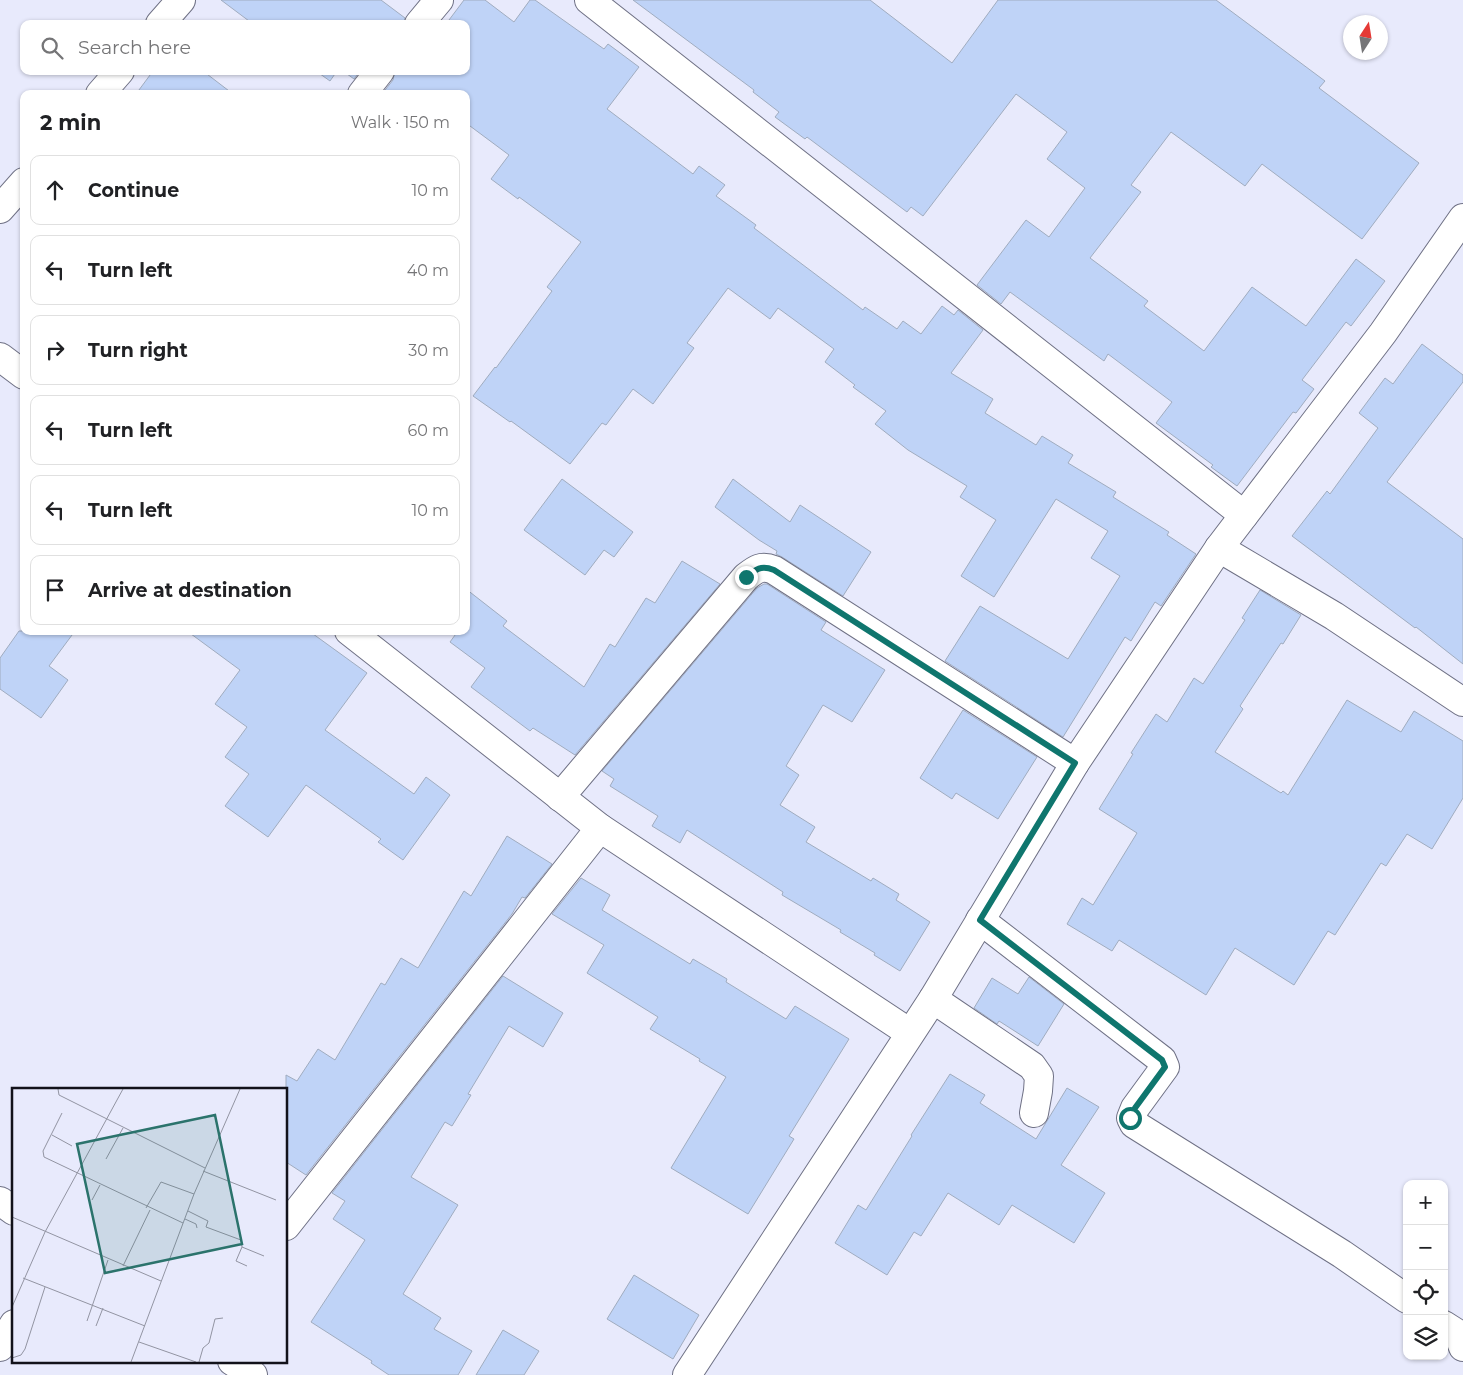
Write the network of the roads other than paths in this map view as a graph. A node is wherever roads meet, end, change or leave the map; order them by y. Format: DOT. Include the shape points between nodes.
graph roads {
  1 [pos="181,0"];
  2 [pos="439,0"];
  3 [pos="589,0"];
  4 [pos="164,20"];
  5 [pos="422,20"];
  6 [pos="117,75"];
  7 [pos="377,75"];
  8 [pos="103,90"];
  9 [pos="365,90"];
  10 [pos="20,186"];
  11 [pos="0,209"];
  12 [pos="1463,218"];
  13 [pos="0,357"];
  14 [pos="20,372"];
  15 [pos="1244,515"];
  16 [pos="1220,548"];
  17 [pos="354,635"];
  18 [pos="1463,702"];
  19 [pos="1075,763"];
  20 [pos="560,797"];
  21 [pos="600,828"];
  22 [pos="980,920"];
  23 [pos="933,999"];
  24 [pos="910,1033"];
  25 [pos="1034,1113"];
  26 [pos="0,1201"];
  27 [pos="12,1210"];
  28 [pos="288,1223"];
  29 [pos="1403,1296"];
  30 [pos="12,1327"];
  31 [pos="1448,1328"];
  32 [pos="0,1347"];
  33 [pos="1463,1347"];
  34 [pos="234,1362"];
  35 [pos="253,1375"];
  36 [pos="687,1375"];
  1 -- 4 [label="street"];
  2 -- 5 [label="street"];
  3 -- 15 [label="street"];
  6 -- 8 [label="street"];
  7 -- 9 [label="street"];
  10 -- 11 [label="street"];
  12 -- 15 [label="street" via="1383,333"];
  13 -- 14 [label="street"];
  15 -- 16 [label="street"];
  16 -- 18 [label="street" via="1334,616"];
  16 -- 19 [label="street"];
  17 -- 20 [label="street"];
  19 -- 20 [label="street" via="767,567 758,568 746,577"];
  19 -- 22 [label="street"];
  20 -- 21 [label="street"];
  21 -- 24 [label="street"];
  21 -- 28 [label="street"];
  22 -- 23 [label="street"];
  22 -- 29 [label="street" via="1162,1060 1165,1067 1130,1118 1134,1124 1342,1254"];
  23 -- 24 [label="street"];
  23 -- 25 [label="street" via="1032,1066 1039,1076"];
  24 -- 36 [label="street"];
  26 -- 27 [label="street"];
  30 -- 32 [label="street"];
  31 -- 33 [label="street" via="1458,1334"];
  34 -- 35 [label="street"];
}
